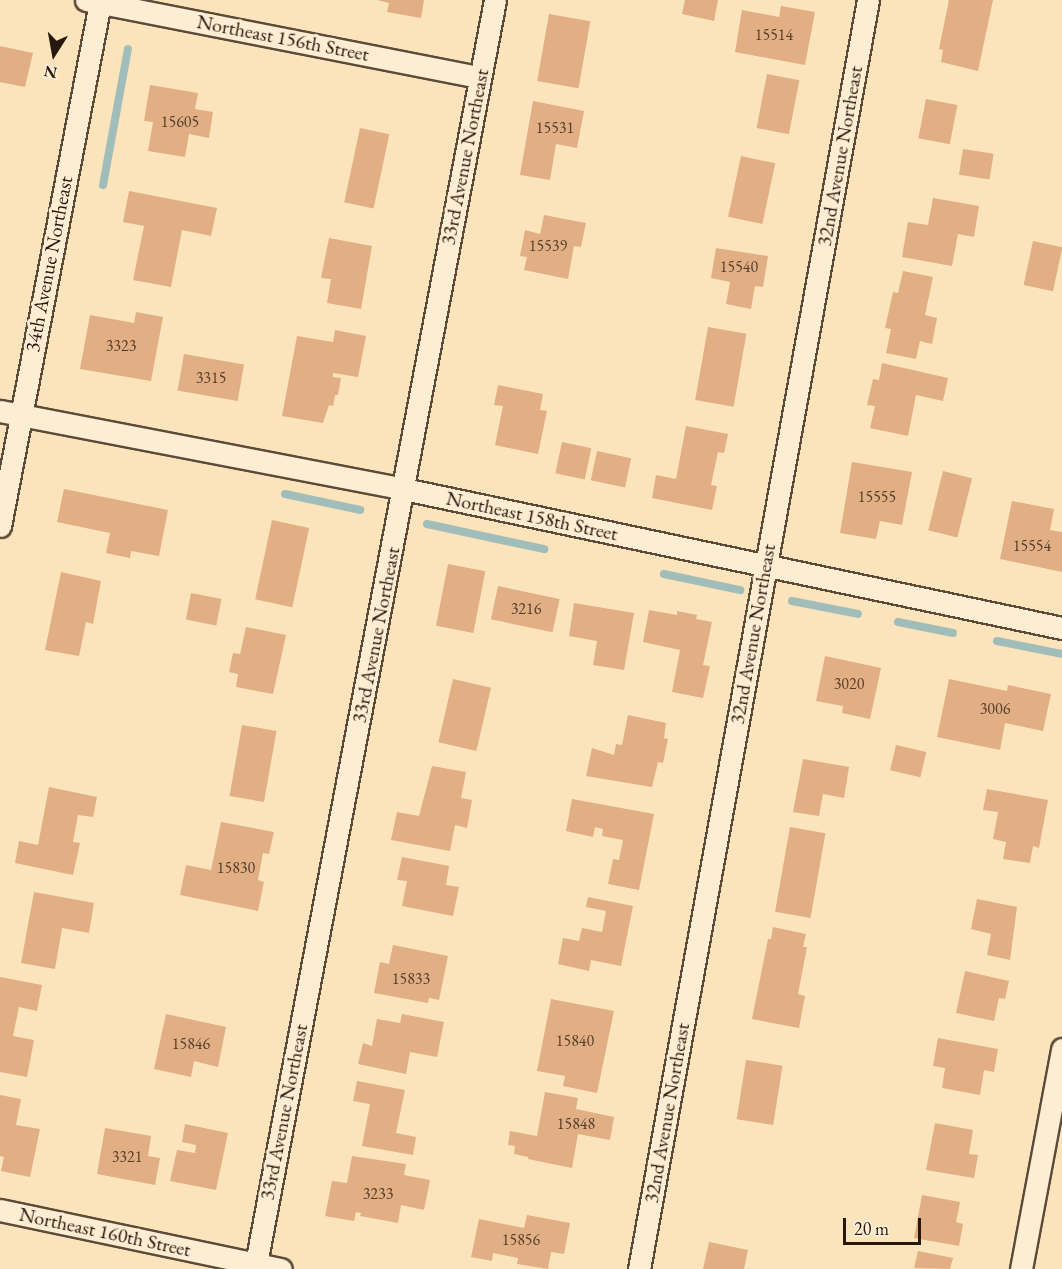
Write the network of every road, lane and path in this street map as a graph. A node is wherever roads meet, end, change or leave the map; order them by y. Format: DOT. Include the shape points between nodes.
graph roads {
  1 [pos="495,0"];
  2 [pos="868,0"];
  3 [pos="93,1"];
  4 [pos="480,77"];
  5 [pos="10,413"];
  6 [pos="404,489"];
  7 [pos="0,526"];
  8 [pos="765,566"];
  9 [pos="1062,628"];
  10 [pos="1062,1049"];
  11 [pos="0,1210"];
  12 [pos="255,1266"];
  13 [pos="280,1269"];
  14 [pos="639,1269"];
  15 [pos="1021,1269"];
  1 -- 4 [label="street, 33rd Avenue Northeast"];
  2 -- 8 [label="street, 32nd Avenue Northeast"];
  3 -- 4 [label="street, Northeast 156th Street"];
  3 -- 5 [label="street, 34th Avenue Northeast"];
  4 -- 6 [label="street, 33rd Avenue Northeast"];
  5 -- 6 [label="street, Northeast 158th Street"];
  5 -- 7 [label="street, 34th Avenue Northeast"];
  6 -- 8 [label="street, Northeast 158th Street"];
  6 -- 12 [label="street, 33rd Avenue Northeast"];
  8 -- 9 [label="street, Northeast 158th Street"];
  8 -- 14 [label="street, 32nd Avenue Northeast"];
  10 -- 15 [label="street"];
  11 -- 12 [label="street, Northeast 160th Street"];
  12 -- 13 [label="street, Northeast 160th Street"];
}
